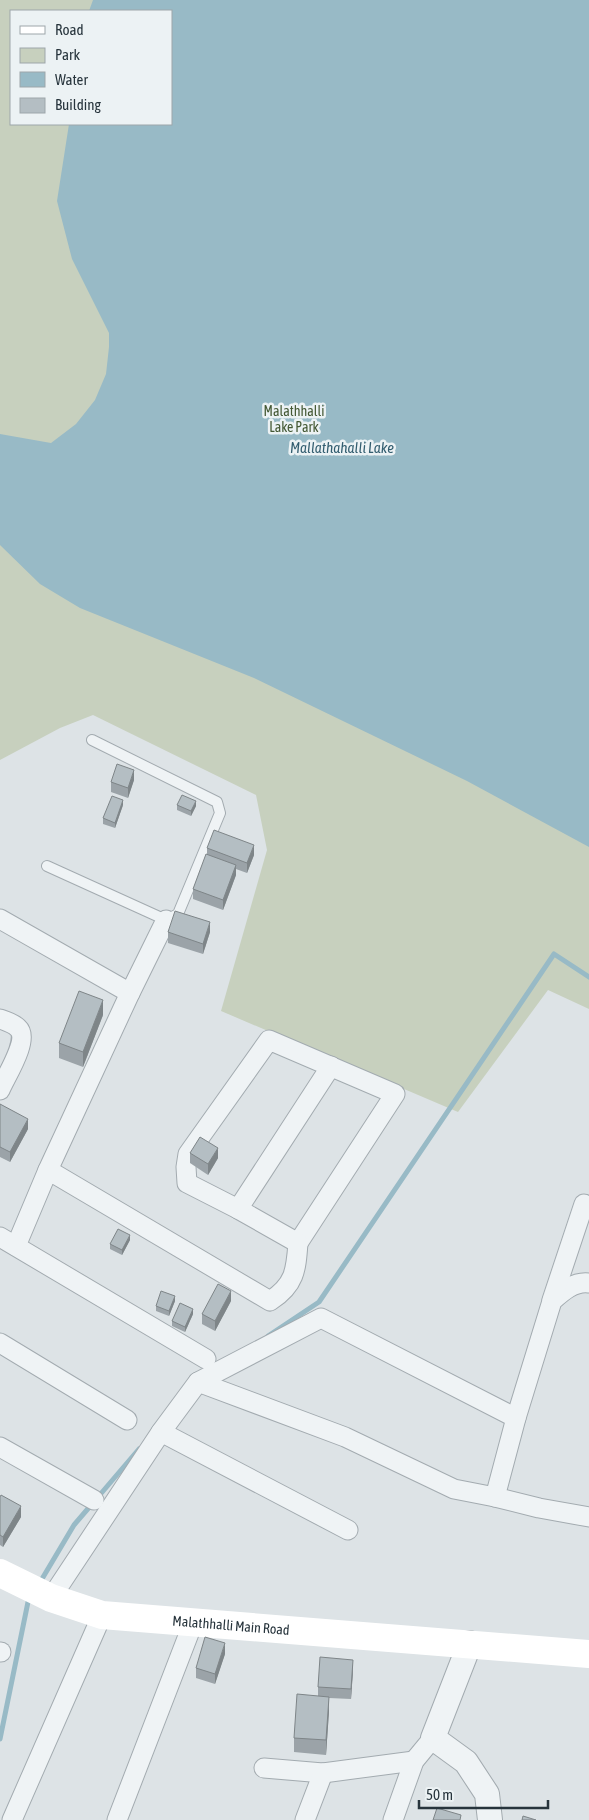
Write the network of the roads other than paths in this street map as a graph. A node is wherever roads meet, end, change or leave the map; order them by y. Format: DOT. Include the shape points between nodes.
graph roads {
  1 [pos="92,740"];
  2 [pos="47,866"];
  3 [pos="0,919"];
  4 [pos="166,920"];
  5 [pos="130,993"];
  6 [pos="0,1019"];
  7 [pos="331,1066"];
  8 [pos="0,1090"];
  9 [pos="48,1170"];
  10 [pos="584,1204"];
  11 [pos="238,1209"];
  12 [pos="0,1236"];
  13 [pos="298,1243"];
  14 [pos="16,1246"];
  15 [pos="589,1283"];
  16 [pos="552,1301"];
  17 [pos="0,1343"];
  18 [pos="206,1359"];
  19 [pos="198,1382"];
  20 [pos="516,1418"];
  21 [pos="127,1420"];
  22 [pos="161,1432"];
  23 [pos="0,1446"];
  24 [pos="494,1497"];
  25 [pos="94,1500"];
  26 [pos="589,1517"];
  27 [pos="348,1530"];
  28 [pos="0,1573"];
  29 [pos="43,1594"];
  30 [pos="102,1615"];
  31 [pos="193,1623"];
  32 [pos="470,1643"];
  33 [pos="589,1654"];
  34 [pos="434,1738"];
  35 [pos="414,1761"];
  36 [pos="264,1768"];
  37 [pos="323,1773"];
  38 [pos="12,1820"];
  39 [pos="117,1820"];
  40 [pos="305,1820"];
  41 [pos="393,1820"];
  42 [pos="490,1820"];
  1 -- 4 [label="lane" via="217,802 220,812 178,914"];
  2 -- 4 [label="lane"];
  3 -- 5 [label="street"];
  4 -- 5 [label="street"];
  5 -- 9 [label="street"];
  6 -- 8 [label="street" via="19,1028 23,1036"];
  7 -- 11 [label="street"];
  7 -- 11 [label="street" via="269,1040 188,1154 187,1183"];
  7 -- 13 [label="street" via="395,1094"];
  9 -- 13 [label="street" via="270,1301 283,1292 291,1280"];
  9 -- 14 [label="street"];
  10 -- 16 [label="street"];
  11 -- 13 [label="street"];
  12 -- 14 [label="street"];
  14 -- 18 [label="street"];
  15 -- 16 [label="street" via="567,1288"];
  16 -- 20 [label="street"];
  17 -- 21 [label="street"];
  19 -- 20 [label="street" via="321,1318"];
  19 -- 22 [label="street"];
  19 -- 24 [label="street" via="345,1437 454,1488"];
  20 -- 24 [label="street"];
  22 -- 27 [label="street"];
  22 -- 29 [label="street"];
  23 -- 25 [label="street"];
  24 -- 26 [label="street"];
  28 -- 29 [label="main road, Malathhalli Main Road"];
  29 -- 30 [label="main road, Malathhalli Main Road"];
  30 -- 31 [label="main road, Malathhalli Main Road"];
  30 -- 38 [label="street"];
  31 -- 32 [label="main road, Malathhalli Main Road"];
  31 -- 39 [label="street"];
  32 -- 33 [label="main road, Malathhalli Main Road"];
  32 -- 34 [label="street"];
  34 -- 35 [label="street"];
  34 -- 42 [label="street" via="466,1762 486,1794"];
  35 -- 37 [label="street"];
  35 -- 41 [label="street"];
  36 -- 37 [label="street"];
  37 -- 40 [label="street"];
}
